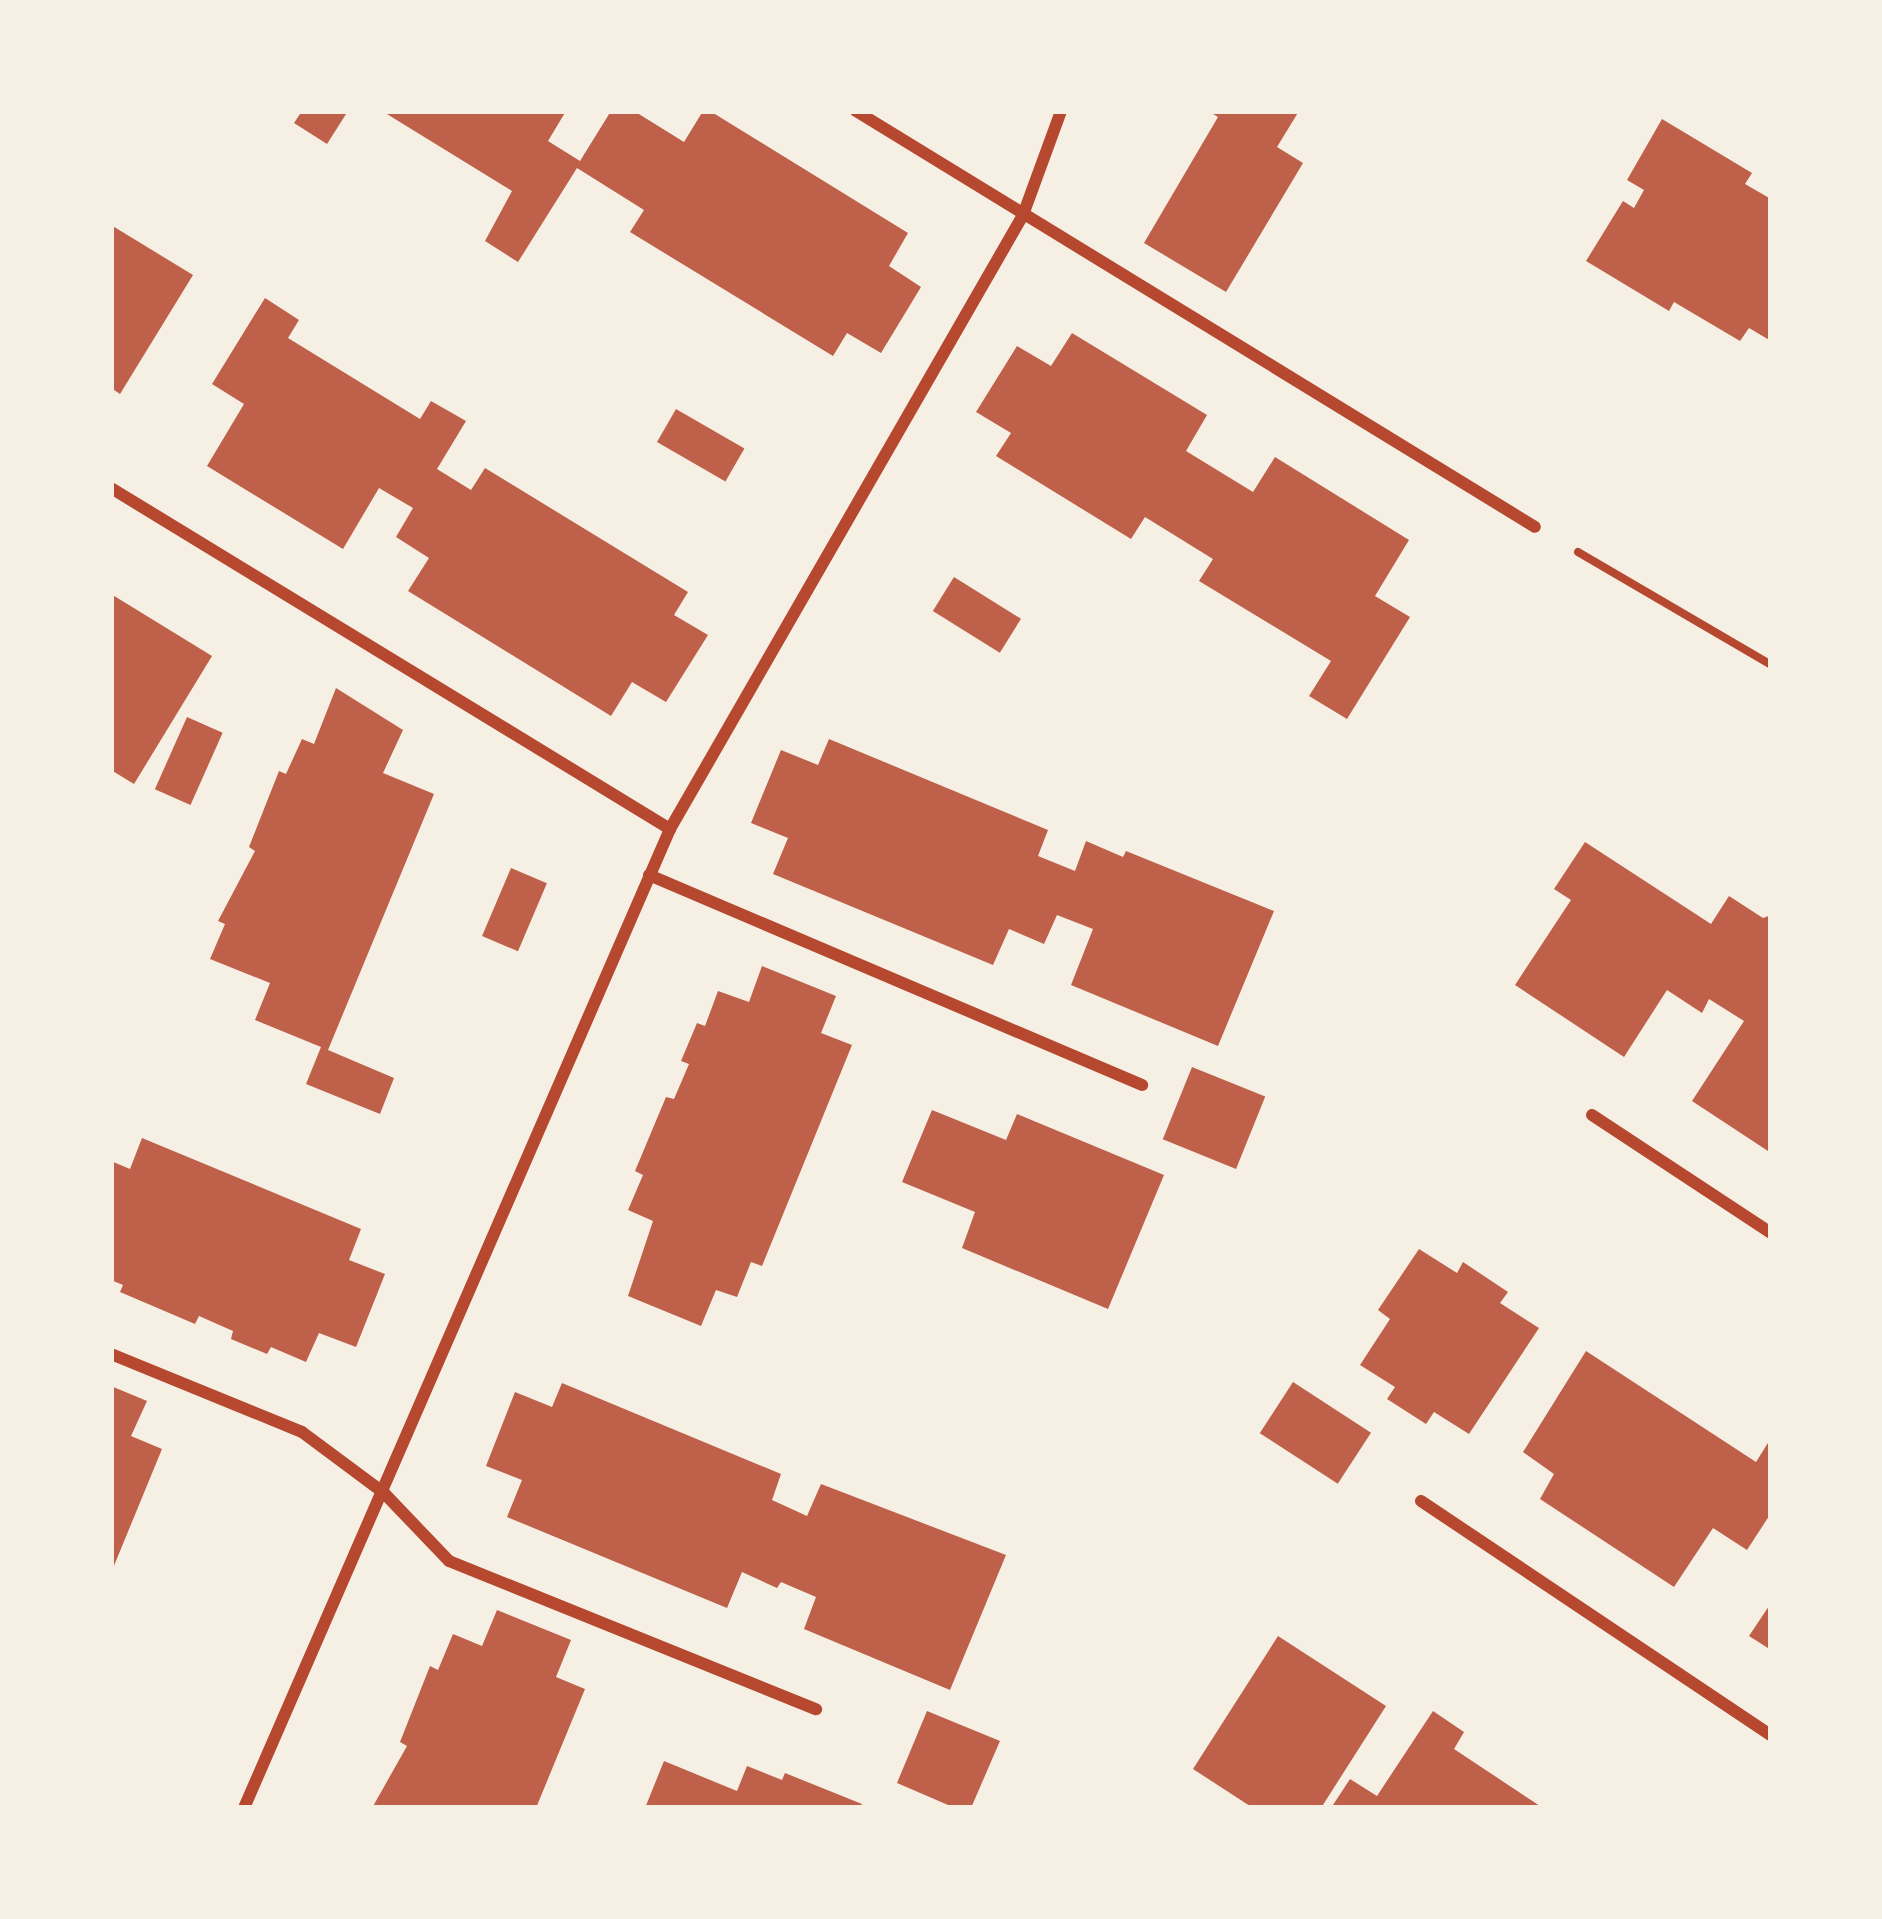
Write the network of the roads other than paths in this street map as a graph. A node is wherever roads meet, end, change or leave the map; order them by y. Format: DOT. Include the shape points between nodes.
graph roads {
  1 [pos="856,111"];
  2 [pos="1060,111"];
  3 [pos="1023,215"];
  4 [pos="111,488"];
  5 [pos="1534,527"];
  6 [pos="670,829"];
  7 [pos="649,875"];
  8 [pos="1142,1085"];
  9 [pos="1592,1115"];
  10 [pos="1771,1233"];
  11 [pos="111,1354"];
  12 [pos="384,1493"];
  13 [pos="1421,1501"];
  14 [pos="816,1709"];
  15 [pos="1771,1735"];
  16 [pos="244,1808"];
  1 -- 3 [label="street"];
  2 -- 3 [label="street"];
  3 -- 5 [label="street"];
  3 -- 6 [label="street"];
  4 -- 6 [label="street"];
  6 -- 7 [label="street"];
  7 -- 8 [label="street"];
  7 -- 12 [label="street"];
  9 -- 10 [label="street"];
  11 -- 12 [label="street" via="302,1432"];
  12 -- 14 [label="street" via="449,1561"];
  12 -- 16 [label="street"];
  13 -- 15 [label="street"];
}
